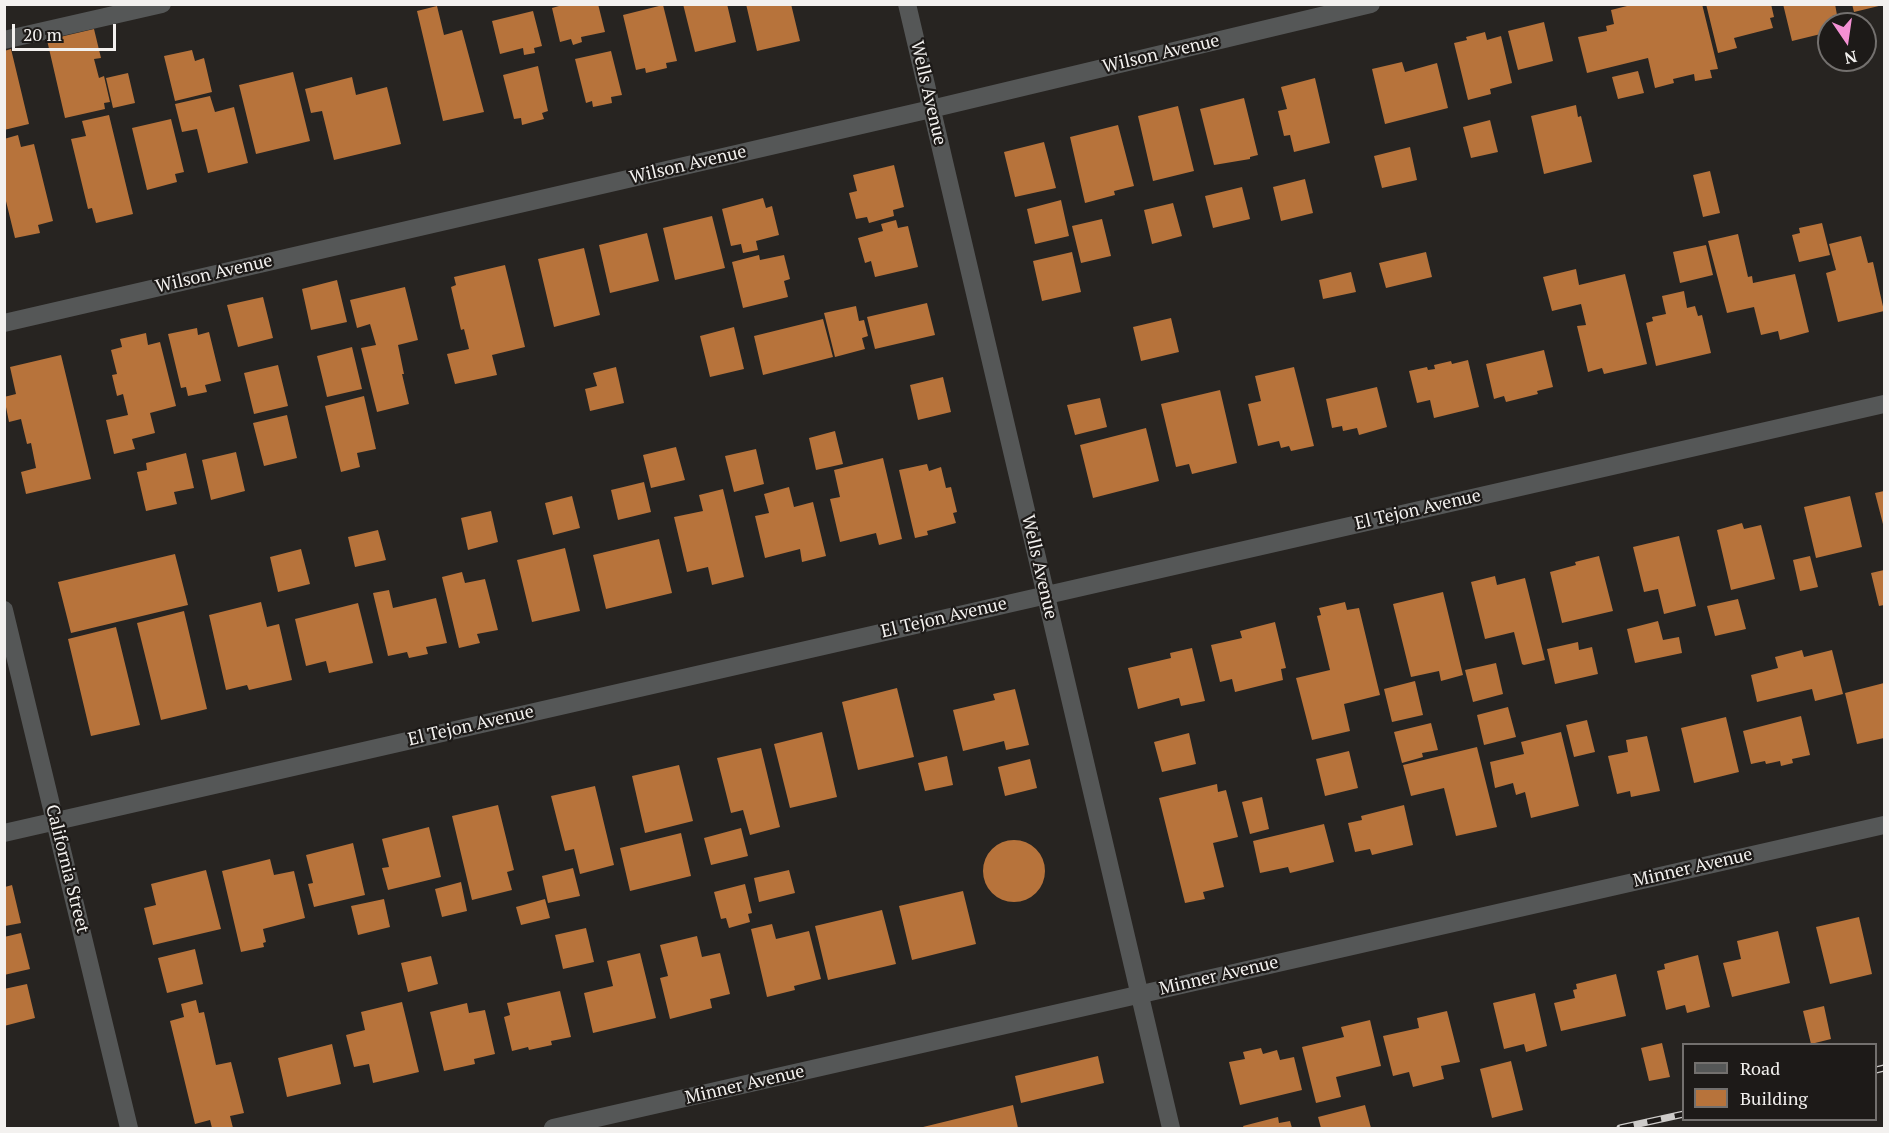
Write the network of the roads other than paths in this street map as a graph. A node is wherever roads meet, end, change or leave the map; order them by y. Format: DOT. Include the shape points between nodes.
graph roads {
  1 [pos="162,4"];
  2 [pos="907,4"];
  3 [pos="1371,4"];
  4 [pos="4,40"];
  5 [pos="932,109"];
  6 [pos="4,323"];
  7 [pos="1884,404"];
  8 [pos="1046,595"];
  9 [pos="4,610"];
  10 [pos="55,821"];
  11 [pos="1884,825"];
  12 [pos="4,833"];
  13 [pos="1140,994"];
  14 [pos="129,1128"];
  15 [pos="553,1128"];
  16 [pos="1171,1128"];
  1 -- 4 [label="street"];
  2 -- 5 [label="street, Wells Avenue"];
  3 -- 5 [label="street, Wilson Avenue"];
  5 -- 6 [label="street, Wilson Avenue"];
  5 -- 8 [label="street, Wells Avenue"];
  7 -- 8 [label="street, El Tejon Avenue"];
  8 -- 10 [label="street, El Tejon Avenue"];
  8 -- 13 [label="street, Wells Avenue"];
  9 -- 10 [label="street, California Street"];
  10 -- 12 [label="street, El Tejon Avenue"];
  10 -- 14 [label="street, California Street"];
  11 -- 13 [label="street, Minner Avenue"];
  13 -- 15 [label="street, Minner Avenue"];
  13 -- 16 [label="street, Wells Avenue"];
}
